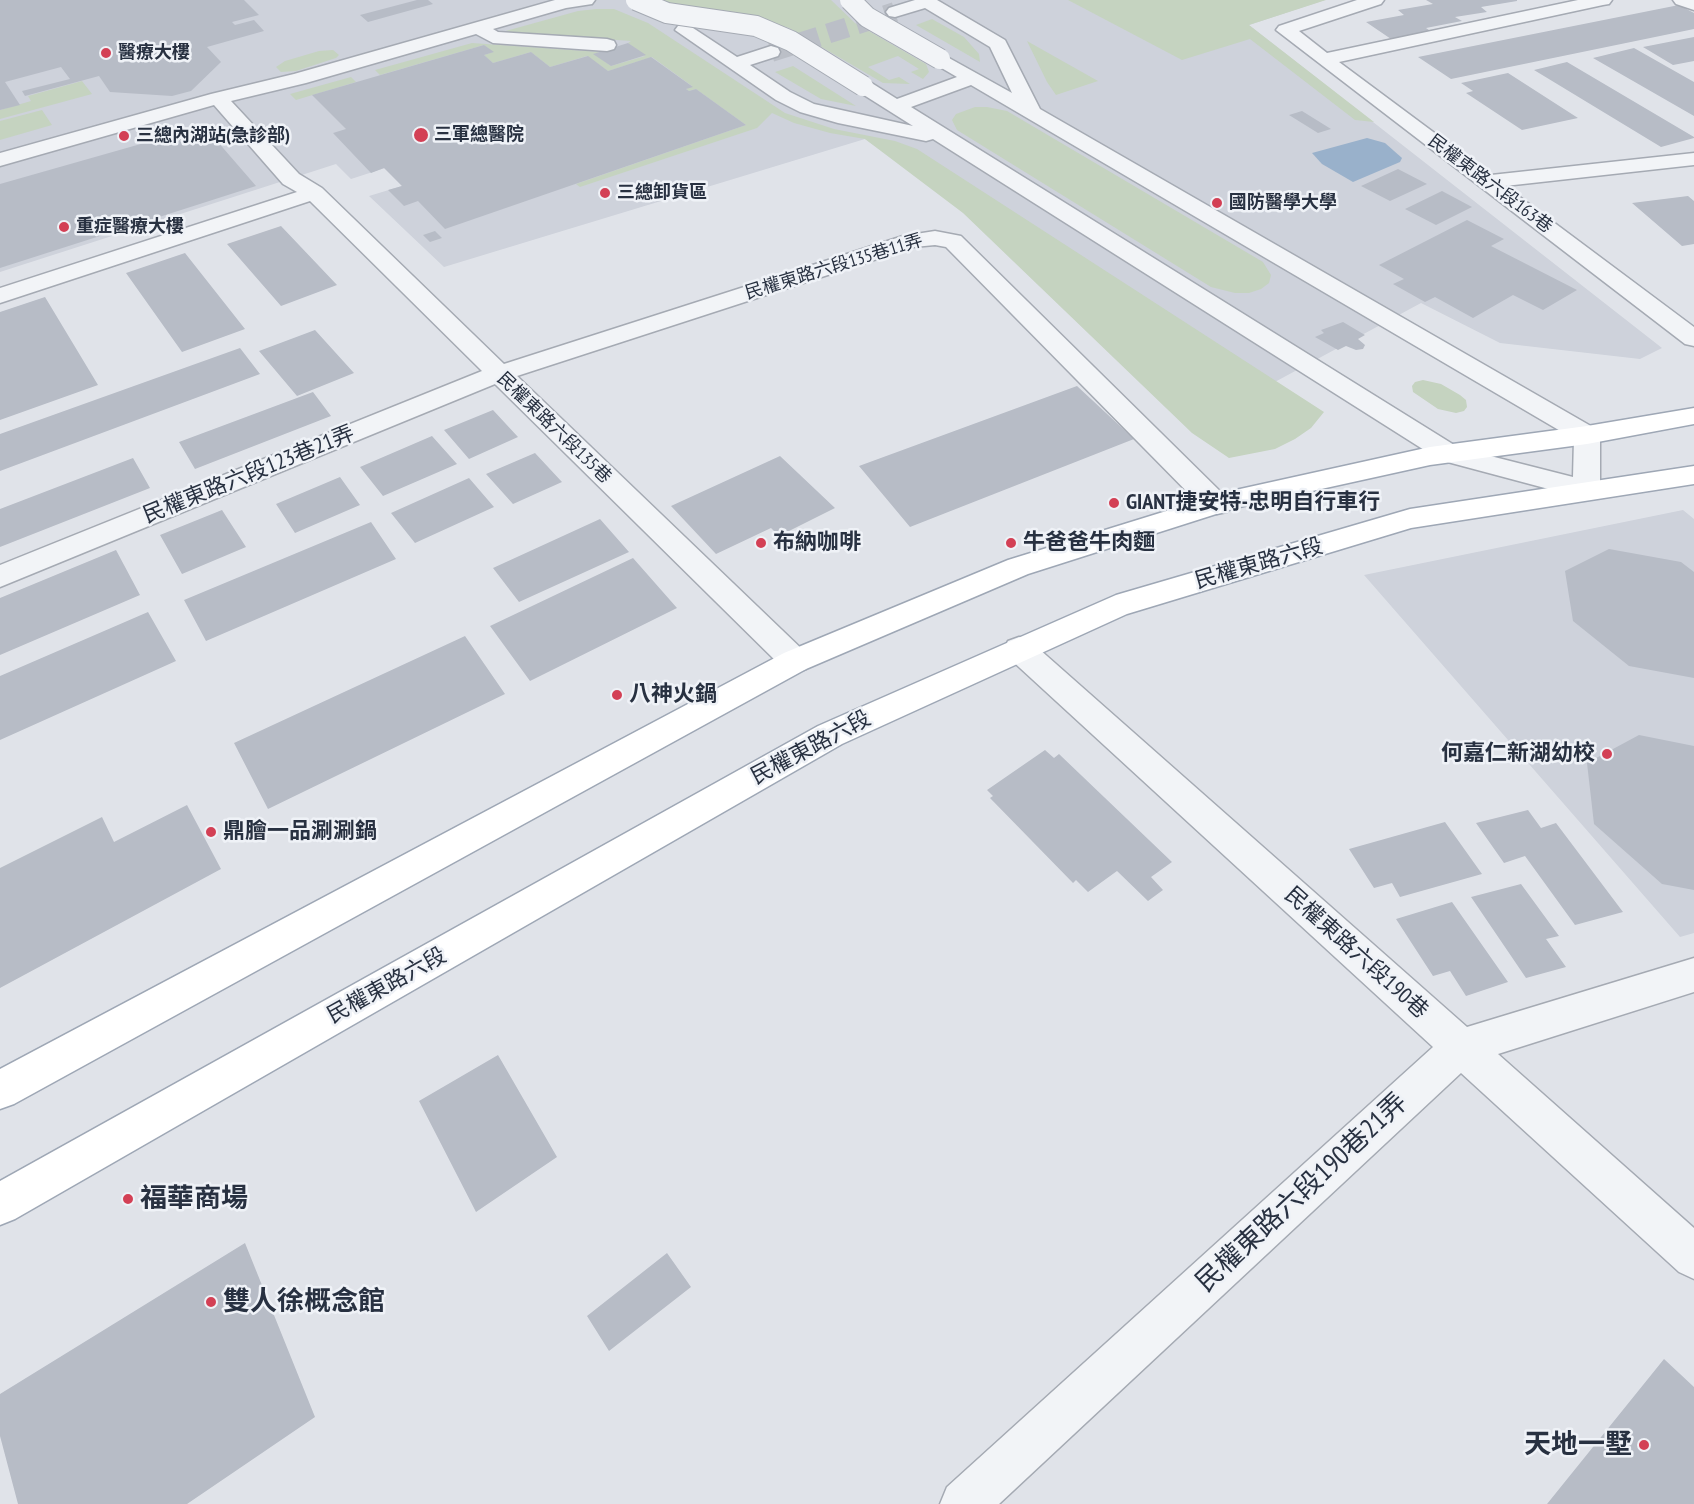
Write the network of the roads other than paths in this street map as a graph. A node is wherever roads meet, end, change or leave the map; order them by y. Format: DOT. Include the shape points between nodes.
graph roads {
  1 [pos="586,0"];
  2 [pos="636,0"];
  3 [pos="850,0"];
  4 [pos="1375,0"];
  5 [pos="1603,0"];
  6 [pos="1682,0"];
  7 [pos="925,1"];
  8 [pos="1694,5"];
  9 [pos="894,12"];
  10 [pos="479,27"];
  11 [pos="684,30"];
  12 [pos="607,45"];
  13 [pos="771,52"];
  14 [pos="1324,59"];
  15 [pos="735,64"];
  16 [pos="973,78"];
  17 [pos="218,98"];
  18 [pos="896,106"];
  19 [pos="1032,113"];
  20 [pos="954,143"];
  21 [pos="1694,159"];
  22 [pos="0,160"];
  23 [pos="1486,182"];
  24 [pos="314,193"];
  25 [pos="0,296"];
  26 [pos="1694,339"];
  27 [pos="498,374"];
  28 [pos="1694,416"];
  29 [pos="1587,435"];
  30 [pos="1450,454"];
  31 [pos="1694,475"];
  32 [pos="1586,490"];
  33 [pos="1217,505"];
  34 [pos="0,577"];
  35 [pos="1018,649"];
  36 [pos="795,661"];
  37 [pos="1694,975"];
  38 [pos="1460,1048"];
  39 [pos="0,1090"];
  40 [pos="0,1204"];
  41 [pos="1694,1257"];
  42 [pos="964,1504"];
  1 -- 10 [label="street"];
  2 -- 18 [label="street, bridge" via="668,13 756,26 791,41"];
  3 -- 16 [label="street, bridge" via="867,17"];
  4 -- 14 [label="street, 民權東路六段163巷" via="1285,30"];
  5 -- 14 [label="street"];
  6 -- 8 [label="street"];
  7 -- 9 [label="street"];
  7 -- 19 [label="street" via="998,44"];
  10 -- 12 [label="street" via="493,37"];
  10 -- 17 [label="street"];
  11 -- 15 [label="street"];
  13 -- 15 [label="street"];
  14 -- 23 [label="street, 民權東路六段163巷"];
  15 -- 20 [label="street" via="807,108"];
  16 -- 18 [label="street"];
  16 -- 19 [label="street"];
  17 -- 22 [label="street"];
  17 -- 24 [label="street, 民權東路六段135巷" via="291,179"];
  18 -- 20 [label="street"];
  19 -- 29 [label="street"];
  20 -- 30 [label="street"];
  21 -- 23 [label="street"];
  23 -- 26 [label="street, 民權東路六段163巷"];
  24 -- 25 [label="street"];
  24 -- 27 [label="street, 民權東路六段135巷"];
  27 -- 33 [label="street, 民權東路六段135巷11弄" via="911,241 953,241"];
  27 -- 34 [label="street, 民權東路六段123巷21弄"];
  27 -- 36 [label="street, 民權東路六段135巷"];
  28 -- 29 [label="main road"];
  29 -- 30 [label="main road"];
  29 -- 32 [label="street"];
  30 -- 32 [label="street"];
  30 -- 33 [label="main road"];
  31 -- 32 [label="main road, 民權東路六段"];
  32 -- 35 [label="main road, 民權東路六段" via="1410,519 1116,606"];
  33 -- 36 [label="main road" via="1018,567"];
  35 -- 38 [label="street, 民權東路六段190巷"];
  35 -- 40 [label="main road, 民權東路六段" via="830,735"];
  36 -- 39 [label="main road"];
  37 -- 38 [label="street, 民權東路六段190巷21弄"];
  38 -- 41 [label="street, 民權東路六段190巷"];
  38 -- 42 [label="street, 民權東路六段190巷21弄"];
}
